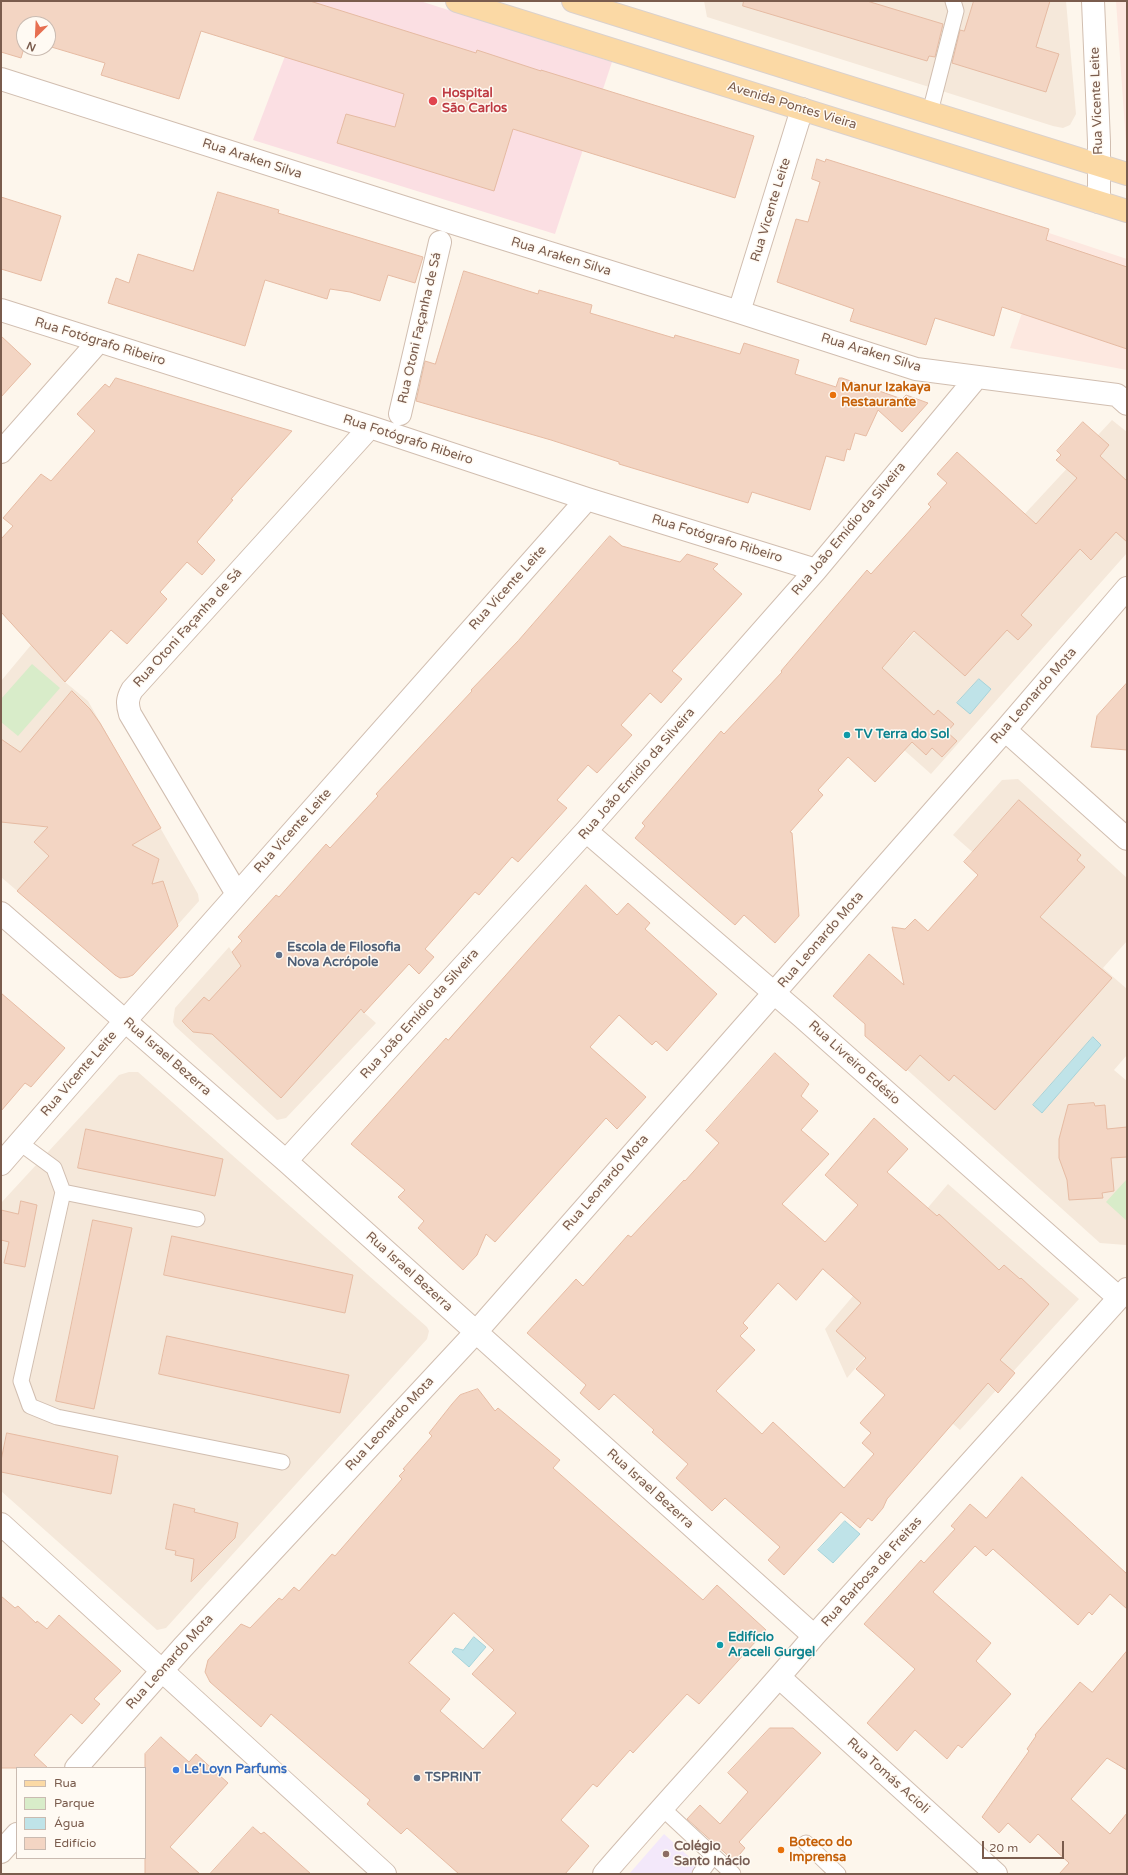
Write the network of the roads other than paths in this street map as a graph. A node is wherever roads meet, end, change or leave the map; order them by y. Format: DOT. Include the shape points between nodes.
graph roads {
  1 [pos="457,1"];
  2 [pos="573,1"];
  3 [pos="953,1"];
  4 [pos="1093,1"];
  5 [pos="1,79"];
  6 [pos="802,109"];
  7 [pos="930,112"];
  8 [pos="1099,165"];
  9 [pos="1127,174"];
  10 [pos="1099,202"];
  11 [pos="1127,211"];
  12 [pos="440,242"];
  13 [pos="1,310"];
  14 [pos="739,312"];
  15 [pos="99,341"];
  16 [pos="977,377"];
  17 [pos="1127,404"];
  18 [pos="400,414"];
  19 [pos="370,427"];
  20 [pos="1,452"];
  21 [pos="587,499"];
  22 [pos="816,570"];
  23 [pos="1127,588"];
  24 [pos="1005,730"];
  25 [pos="586,831"];
  26 [pos="1127,839"];
  27 [pos="237,894"];
  28 [pos="1,913"];
  29 [pos="774,993"];
  30 [pos="125,1021"];
  31 [pos="20,1143"];
  32 [pos="286,1161"];
  33 [pos="1,1164"];
  34 [pos="63,1192"];
  35 [pos="197,1219"];
  36 [pos="1123,1294"];
  37 [pos="476,1332"];
  38 [pos="282,1462"];
  39 [pos="1,1524"];
  40 [pos="814,1636"];
  41 [pos="162,1670"];
  42 [pos="779,1678"];
  43 [pos="77,1767"];
  44 [pos="661,1807"];
  45 [pos="806,1843"];
  46 [pos="713,1856"];
  47 [pos="385,1874"];
  48 [pos="604,1874"];
  49 [pos="700,1874"];
  50 [pos="733,1874"];
  51 [pos="838,1874"];
  52 [pos="996,1874"];
  1 -- 6 [label="main road, Avenida Pontes Vieira"];
  2 -- 7 [label="main road"];
  3 -- 7 [label="lane" via="956,11"];
  4 -- 8 [label="street, Rua Vicente Leite"];
  5 -- 14 [label="street, Rua Araken Silva"];
  6 -- 10 [label="main road, Avenida Pontes Vieira"];
  6 -- 14 [label="street, Rua Vicente Leite"];
  7 -- 8 [label="main road"];
  8 -- 9 [label="main road"];
  8 -- 10 [label="street, Rua Vicente Leite"];
  10 -- 11 [label="main road, Avenida Pontes Vieira"];
  12 -- 18 [label="street, Rua Otoni Façanha de Sá"];
  13 -- 15 [label="street, Rua Fotógrafo Ribeiro"];
  14 -- 16 [label="street, Rua Araken Silva" via="916,369"];
  15 -- 19 [label="street, Rua Fotógrafo Ribeiro"];
  15 -- 20 [label="street"];
  16 -- 17 [label="street, Rua Araken Silva" via="1117,395"];
  16 -- 22 [label="street, Rua João Emídio da Silveira"];
  19 -- 21 [label="street, Rua Fotógrafo Ribeiro"];
  19 -- 27 [label="street, Rua Otoni Façanha de Sá" via="132,690 128,698 130,714"];
  21 -- 22 [label="street, Rua Fotógrafo Ribeiro"];
  21 -- 27 [label="street, Rua Vicente Leite"];
  22 -- 25 [label="street, Rua João Emídio da Silveira"];
  23 -- 24 [label="street, Rua Leonardo Mota"];
  24 -- 26 [label="street"];
  24 -- 29 [label="street, Rua Leonardo Mota"];
  25 -- 29 [label="street, Rua Livreiro Edésio"];
  25 -- 32 [label="street, Rua João Emídio da Silveira"];
  27 -- 30 [label="street, Rua Vicente Leite"];
  28 -- 30 [label="street, Rua Israel Bezerra"];
  29 -- 36 [label="street, Rua Livreiro Edésio"];
  29 -- 37 [label="street, Rua Leonardo Mota"];
  30 -- 31 [label="street, Rua Vicente Leite"];
  30 -- 32 [label="street, Rua Israel Bezerra"];
  31 -- 33 [label="street, Rua Vicente Leite"];
  31 -- 34 [label="lane" via="54,1168"];
  32 -- 37 [label="street, Rua Israel Bezerra"];
  34 -- 35 [label="lane"];
  34 -- 38 [label="lane" via="21,1381 30,1406 57,1417"];
  36 -- 40 [label="street, Rua Barbosa de Freitas"];
  37 -- 40 [label="street, Rua Israel Bezerra"];
  37 -- 41 [label="street, Rua Leonardo Mota"];
  39 -- 41 [label="street"];
  40 -- 42 [label="street, Rua Barbosa de Freitas"];
  41 -- 43 [label="street, Rua Leonardo Mota"];
  41 -- 47 [label="street"];
  42 -- 44 [label="street, Rua Barbosa de Freitas"];
  42 -- 52 [label="street, Rua Tomás Acioli"];
  44 -- 46 [label="lane"];
  44 -- 48 [label="street, Rua Barbosa de Freitas"];
  45 -- 51 [label="lane"];
  46 -- 49 [label="lane"];
  46 -- 50 [label="lane"];
}
